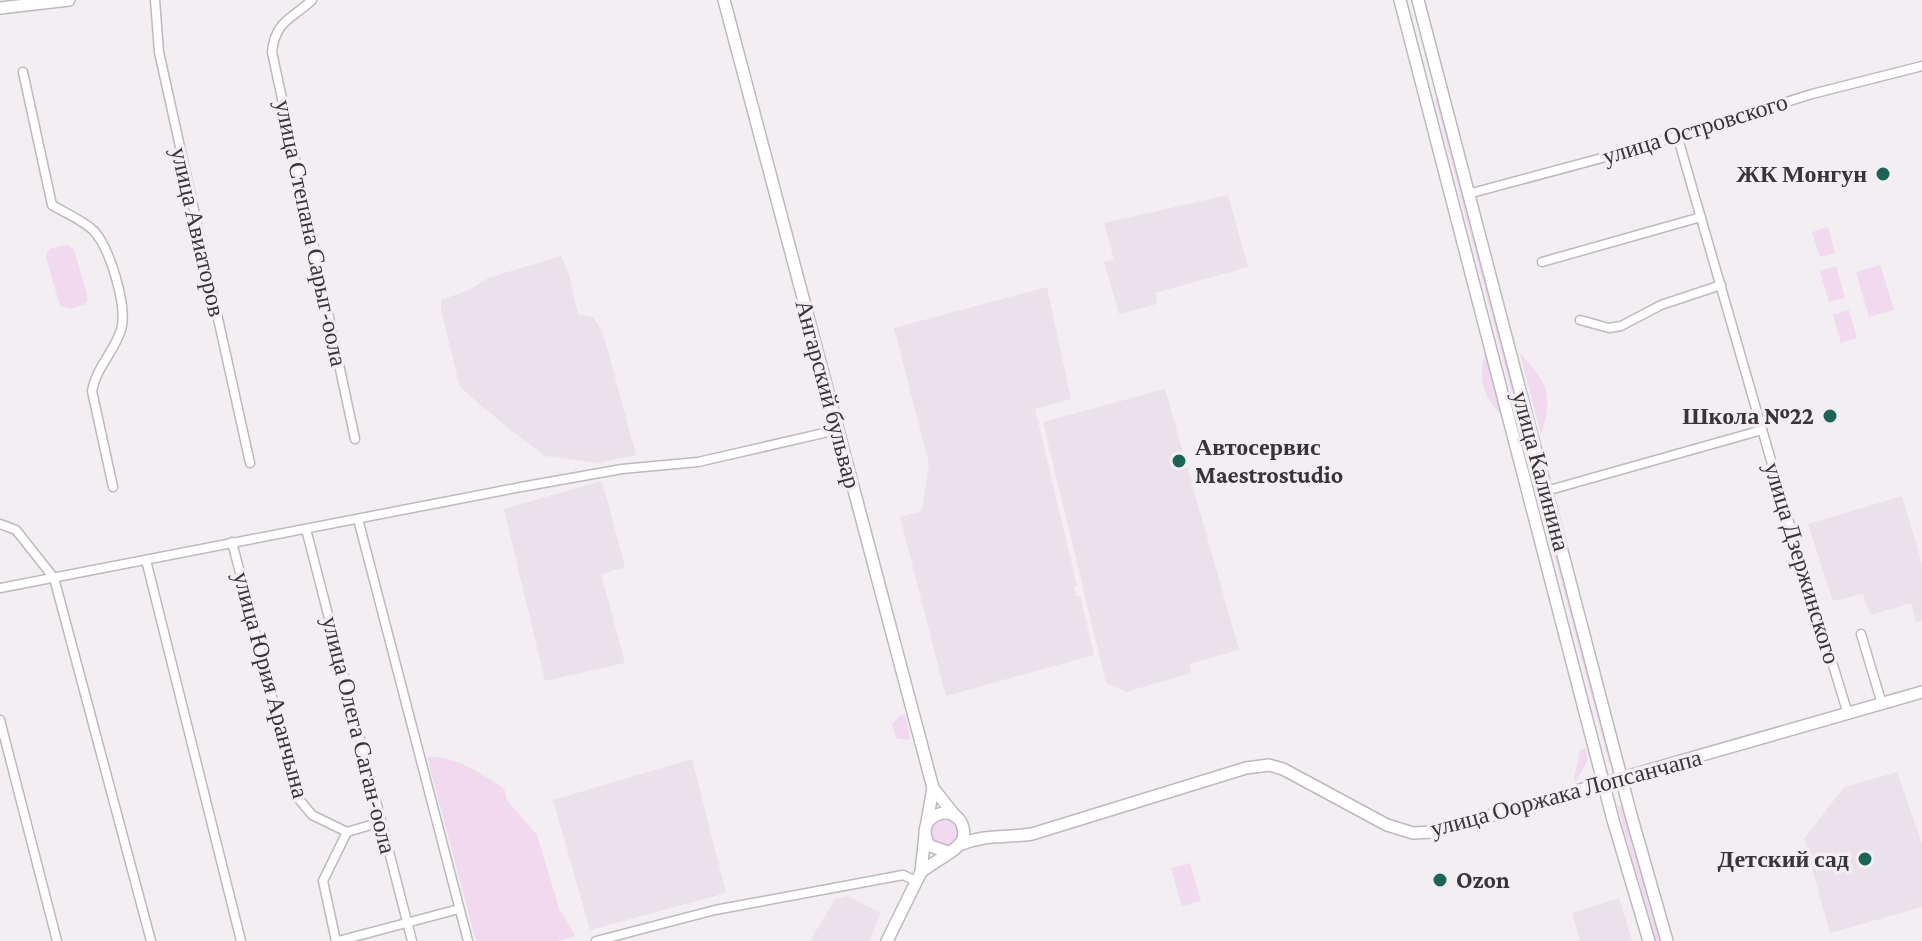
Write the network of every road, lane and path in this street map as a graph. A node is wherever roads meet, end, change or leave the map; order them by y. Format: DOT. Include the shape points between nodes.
graph roads {
  1 [pos="69,0"];
  2 [pos="155,0"];
  3 [pos="312,0"];
  4 [pos="724,0"];
  5 [pos="1400,0"];
  6 [pos="1418,0"];
  7 [pos="0,8"];
  8 [pos="1922,66"];
  9 [pos="23,72"];
  10 [pos="1440,84"];
  11 [pos="1424,89"];
  12 [pos="1677,135"];
  13 [pos="1468,194"];
  14 [pos="1701,217"];
  15 [pos="1542,262"];
  16 [pos="1721,285"];
  17 [pos="1580,320"];
  18 [pos="837,430"];
  19 [pos="1762,430"];
  20 [pos="355,439"];
  21 [pos="1538,459"];
  22 [pos="250,463"];
  23 [pos="1522,463"];
  24 [pos="113,487"];
  25 [pos="1546,491"];
  26 [pos="358,519"];
  27 [pos="0,524"];
  28 [pos="306,529"];
  29 [pos="232,542"];
  30 [pos="146,560"];
  31 [pos="54,578"];
  32 [pos="0,588"];
  33 [pos="1861,634"];
  34 [pos="1922,692"];
  35 [pos="1882,704"];
  36 [pos="1848,714"];
  37 [pos="0,720"];
  38 [pos="1622,779"];
  39 [pos="1605,784"];
  40 [pos="933,788"];
  41 [pos="958,819"];
  42 [pos="381,822"];
  43 [pos="926,829"];
  44 [pos="347,832"];
  45 [pos="988,835"];
  46 [pos="953,848"];
  47 [pos="919,877"];
  48 [pos="459,909"];
  49 [pos="407,923"];
  50 [pos="57,941"];
  51 [pos="151,941"];
  52 [pos="241,941"];
  53 [pos="337,941"];
  54 [pos="412,941"];
  55 [pos="468,941"];
  56 [pos="596,941"];
  57 [pos="887,941"];
  58 [pos="1649,941"];
  59 [pos="1667,941"];
  1 -- 7 [label="street"];
  2 -- 22 [label="street, улица Авиаторов" via="159,52"];
  3 -- 20 [label="street, улица Степана Сарыг-оола" via="278,27 272,52"];
  4 -- 18 [label="street, Ангарский бульвар"];
  5 -- 11 [label="street, улица Калинина"];
  6 -- 10 [label="street, улица Калинина"];
  8 -- 12 [label="street, улица Островского"];
  9 -- 24 [label="street" via="52,205 96,234 123,308 117,340 92,391"];
  10 -- 11 [label="street"];
  10 -- 13 [label="street, улица Калинина"];
  11 -- 23 [label="street, улица Калинина"];
  12 -- 13 [label="street, улица Островского"];
  12 -- 14 [label="street, улица Дзержинского"];
  13 -- 21 [label="street, улица Калинина"];
  14 -- 15 [label="street"];
  14 -- 16 [label="street, улица Дзержинского"];
  16 -- 17 [label="street" via="1661,305 1621,326"];
  16 -- 19 [label="street, улица Дзержинского"];
  18 -- 26 [label="street" via="698,462 622,469"];
  18 -- 40 [label="street, Ангарский бульвар"];
  19 -- 25 [label="street"];
  19 -- 36 [label="street, улица Дзержинского"];
  21 -- 23 [label="street"];
  21 -- 25 [label="street, улица Калинина"];
  23 -- 39 [label="street, улица Калинина"];
  25 -- 38 [label="street, улица Калинина"];
  26 -- 28 [label="street"];
  26 -- 48 [label="street"];
  27 -- 31 [label="street" via="16,530"];
  28 -- 29 [label="street"];
  28 -- 42 [label="street, улица Олега Саган-оола"];
  29 -- 30 [label="street"];
  29 -- 44 [label="street, улица Юрия Аранчына" via="298,798 312,815"];
  30 -- 31 [label="street"];
  30 -- 52 [label="street"];
  31 -- 32 [label="street"];
  31 -- 51 [label="street"];
  33 -- 35 [label="street"];
  34 -- 35 [label="street, улица Ооржака Лопсанчапа"];
  35 -- 36 [label="street, улица Ооржака Лопсанчапа"];
  36 -- 38 [label="street, улица Ооржака Лопсанчапа"];
  37 -- 50 [label="street"];
  38 -- 39 [label="street, улица Ооржака Лопсанчапа"];
  38 -- 59 [label="street, улица Калинина"];
  39 -- 45 [label="street, улица Ооржака Лопсанчапа" via="1441,830 1413,833 1387,825 1283,769 1256,766 1032,834"];
  39 -- 58 [label="street, улица Калинина"];
  40 -- 41 [label="street, Ангарский бульвар"];
  40 -- 43 [label="street, Ангарский бульвар"];
  41 -- 43 [label="street" via="937,814"];
  41 -- 45 [label="street, улица Ооржака Лопсанчапа"];
  41 -- 46 [label="street" via="964,834"];
  42 -- 44 [label="street"];
  42 -- 49 [label="street, улица Олега Саган-оола"];
  43 -- 46 [label="street" via="936,850"];
  43 -- 47 [label="street, Ангарский бульвар"];
  44 -- 53 [label="street" via="323,881"];
  45 -- 46 [label="street, улица Ооржака Лопсанчапа"];
  46 -- 47 [label="street, улица Ооржака Лопсанчапа"];
  47 -- 56 [label="street" via="903,875 731,907"];
  47 -- 57 [label="street"];
  48 -- 49 [label="street"];
  48 -- 55 [label="street"];
  49 -- 53 [label="street"];
  49 -- 54 [label="street, улица Олега Саган-оола"];
}
